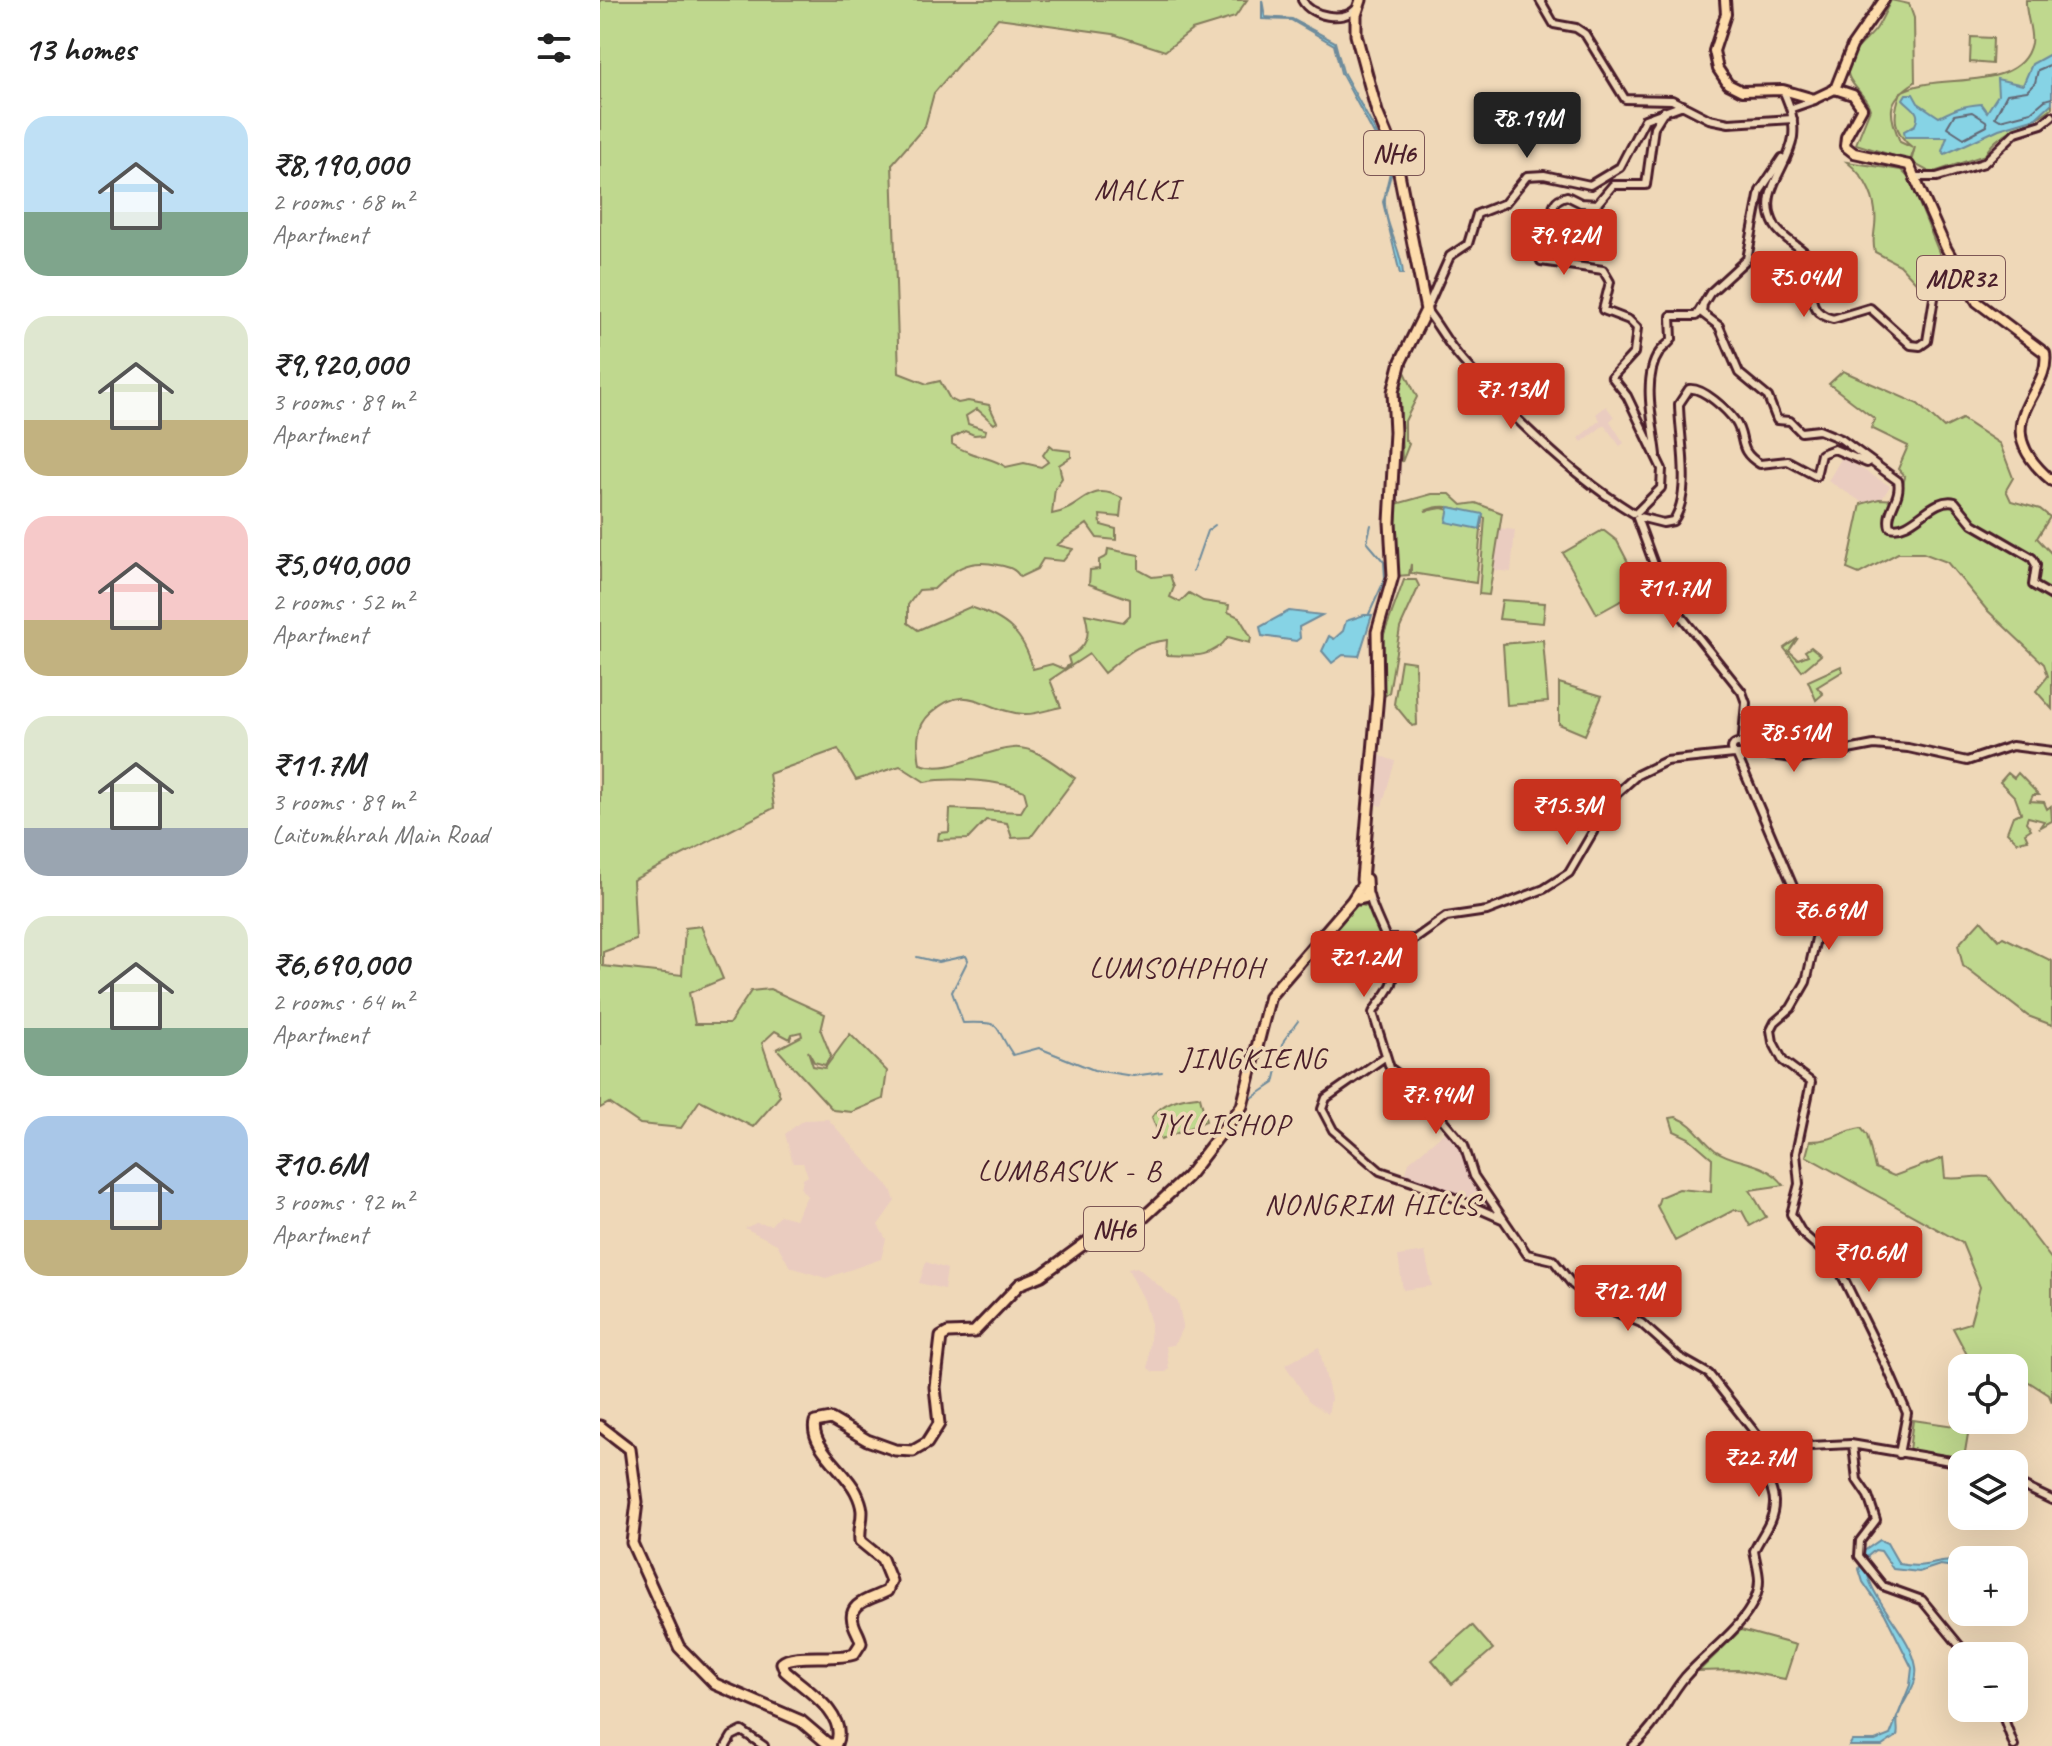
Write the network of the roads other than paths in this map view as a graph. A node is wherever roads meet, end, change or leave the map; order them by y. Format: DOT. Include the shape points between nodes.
graph roads {
  1 [pos="1302,0"];
  2 [pos="1540,0"];
  3 [pos="1725,0"];
  4 [pos="1884,0"];
  5 [pos="1360,3"];
  6 [pos="1835,89"];
  7 [pos="1783,90"];
  8 [pos="1819,98"];
  9 [pos="1683,105"];
  10 [pos="1667,108"];
  11 [pos="1792,108"];
  12 [pos="2052,116"];
  13 [pos="1793,119"];
  14 [pos="1789,149"];
  15 [pos="1916,177"];
  16 [pos="1959,273"];
  17 [pos="1703,304"];
  18 [pos="1426,310"];
  19 [pos="2049,354"];
  20 [pos="1658,458"];
  21 [pos="1882,469"];
  22 [pos="2052,481"];
  23 [pos="1636,515"];
  24 [pos="2052,596"];
  25 [pos="1737,749"];
  26 [pos="2052,751"];
  27 [pos="1363,894"];
  28 [pos="1387,939"];
  29 [pos="1386,1055"];
  30 [pos="1502,1219"];
  31 [pos="600,1426"];
  32 [pos="1853,1445"];
  33 [pos="1767,1448"];
  34 [pos="1899,1454"];
  35 [pos="1948,1461"];
  36 [pos="2028,1489"];
  37 [pos="2052,1500"];
  38 [pos="1956,1642"];
  39 [pos="2005,1722"];
  40 [pos="726,1746"];
  41 [pos="764,1746"];
  42 [pos="832,1746"];
  43 [pos="1633,1746"];
  44 [pos="2014,1746"];
  1 -- 5 [label="street" via="1310,11 1345,16"];
  2 -- 9 [label="street" via="1554,24 1585,34 1622,97 1662,98"];
  3 -- 7 [label="main road" via="1726,14 1714,47 1721,74 1738,90"];
  4 -- 6 [label="main road" via="1852,46"];
  5 -- 18 [label="highway, NH6" via="1358,47 1396,158"];
  6 -- 8 [label="main road"];
  6 -- 15 [label="main road" via="1853,95 1862,108 1845,140 1847,148 1901,161"];
  7 -- 8 [label="main road"];
  7 -- 11 [label="street"];
  8 -- 11 [label="street"];
  9 -- 10 [label="street"];
  9 -- 13 [label="street" via="1729,123"];
  10 -- 18 [label="street" via="1645,119 1615,171 1587,186 1527,176 1505,203 1477,214 1468,244 1450,256"];
  10 -- 20 [label="street" via="1654,127 1646,185 1613,185 1597,204 1567,196 1558,199 1551,208 1552,232 1539,256 1541,261 1597,267 1610,278 1603,310 1629,320 1638,337 1631,358 1612,377"];
  11 -- 13 [label="street"];
  12 -- 15 [label="street" via="2016,132 1981,165"];
  13 -- 14 [label="street"];
  14 -- 16 [label="street" via="1775,177 1772,218 1782,235 1812,260 1810,297 1820,314 1833,319 1870,308 1911,345 1920,346 1927,341 1935,292"];
  14 -- 17 [label="street" via="1760,191 1747,259"];
  15 -- 16 [label="main road, MDR32"];
  16 -- 19 [label="main road, MDR32" via="1986,312"];
  17 -- 20 [label="street" via="1692,318 1671,316 1672,339 1656,359 1651,402"];
  17 -- 21 [label="street" via="1702,313 1719,326 1739,373 1768,397 1777,420 1790,421 1803,432 1832,435"];
  18 -- 23 [label="street" via="1462,360 1511,410 1579,475"];
  18 -- 27 [label="highway" via="1401,361 1393,392 1393,576 1377,632 1378,694"];
  19 -- 22 [label="main road, MDR32" via="2021,431"];
  20 -- 23 [label="street" via="1661,488"];
  21 -- 23 [label="street" via="1834,449 1821,454 1816,476 1788,461 1760,464 1741,446 1734,419 1700,389 1689,389 1678,408 1684,492 1679,512 1667,523"];
  21 -- 24 [label="street" via="1900,485 1890,527 1899,528 1944,501 1955,502 1973,524 2032,558 2035,587"];
  23 -- 25 [label="street" via="1666,597 1742,692 1746,703"];
  25 -- 26 [label="street" via="1801,759 1874,745 1967,761 2012,746"];
  25 -- 28 [label="street" via="1666,761 1637,775 1614,796 1561,880 1498,907 1446,917 1415,939"];
  25 -- 34 [label="street" via="1817,934 1806,982 1771,1030 1783,1061 1811,1082 1791,1214 1802,1233 1836,1263 1886,1365 1907,1413"];
  27 -- 28 [label="street"];
  27 -- 42 [label="highway, NH6 / NH6" via="1270,996 1242,1106 1182,1182 1143,1218 1095,1236 1042,1275 1020,1284 978,1330 941,1337 935,1384 939,1420 932,1439 917,1450 900,1451 839,1423 820,1419 814,1424 856,1492 865,1515 860,1541 882,1559 891,1581 887,1591 852,1611 861,1643 854,1654 789,1658 782,1663 834,1718 839,1738"];
  28 -- 29 [label="street" via="1393,982 1373,1013"];
  29 -- 30 [label="street" via="1390,1068 1414,1086 1464,1145 1474,1176"];
  29 -- 30 [label="street" via="1326,1098 1322,1109 1327,1123 1380,1171"];
  30 -- 33 [label="street" via="1529,1256 1553,1260 1572,1284 1601,1306 1641,1323 1679,1357 1713,1377"];
  31 -- 42 [label="highway, NH6" via="630,1449 637,1502 632,1543 681,1651 715,1684 775,1707 812,1727"];
  32 -- 33 [label="street"];
  32 -- 34 [label="street"];
  32 -- 38 [label="street" via="1857,1480 1876,1520 1858,1545 1859,1556 1883,1586 1922,1600"];
  33 -- 43 [label="street" via="1761,1469 1774,1504 1754,1551 1760,1577 1755,1600 1687,1676 1655,1726"];
  34 -- 35 [label="street"];
  36 -- 37 [label="street"];
  39 -- 44 [label="street"];
  40 -- 41 [label="street" via="742,1731"];
}
